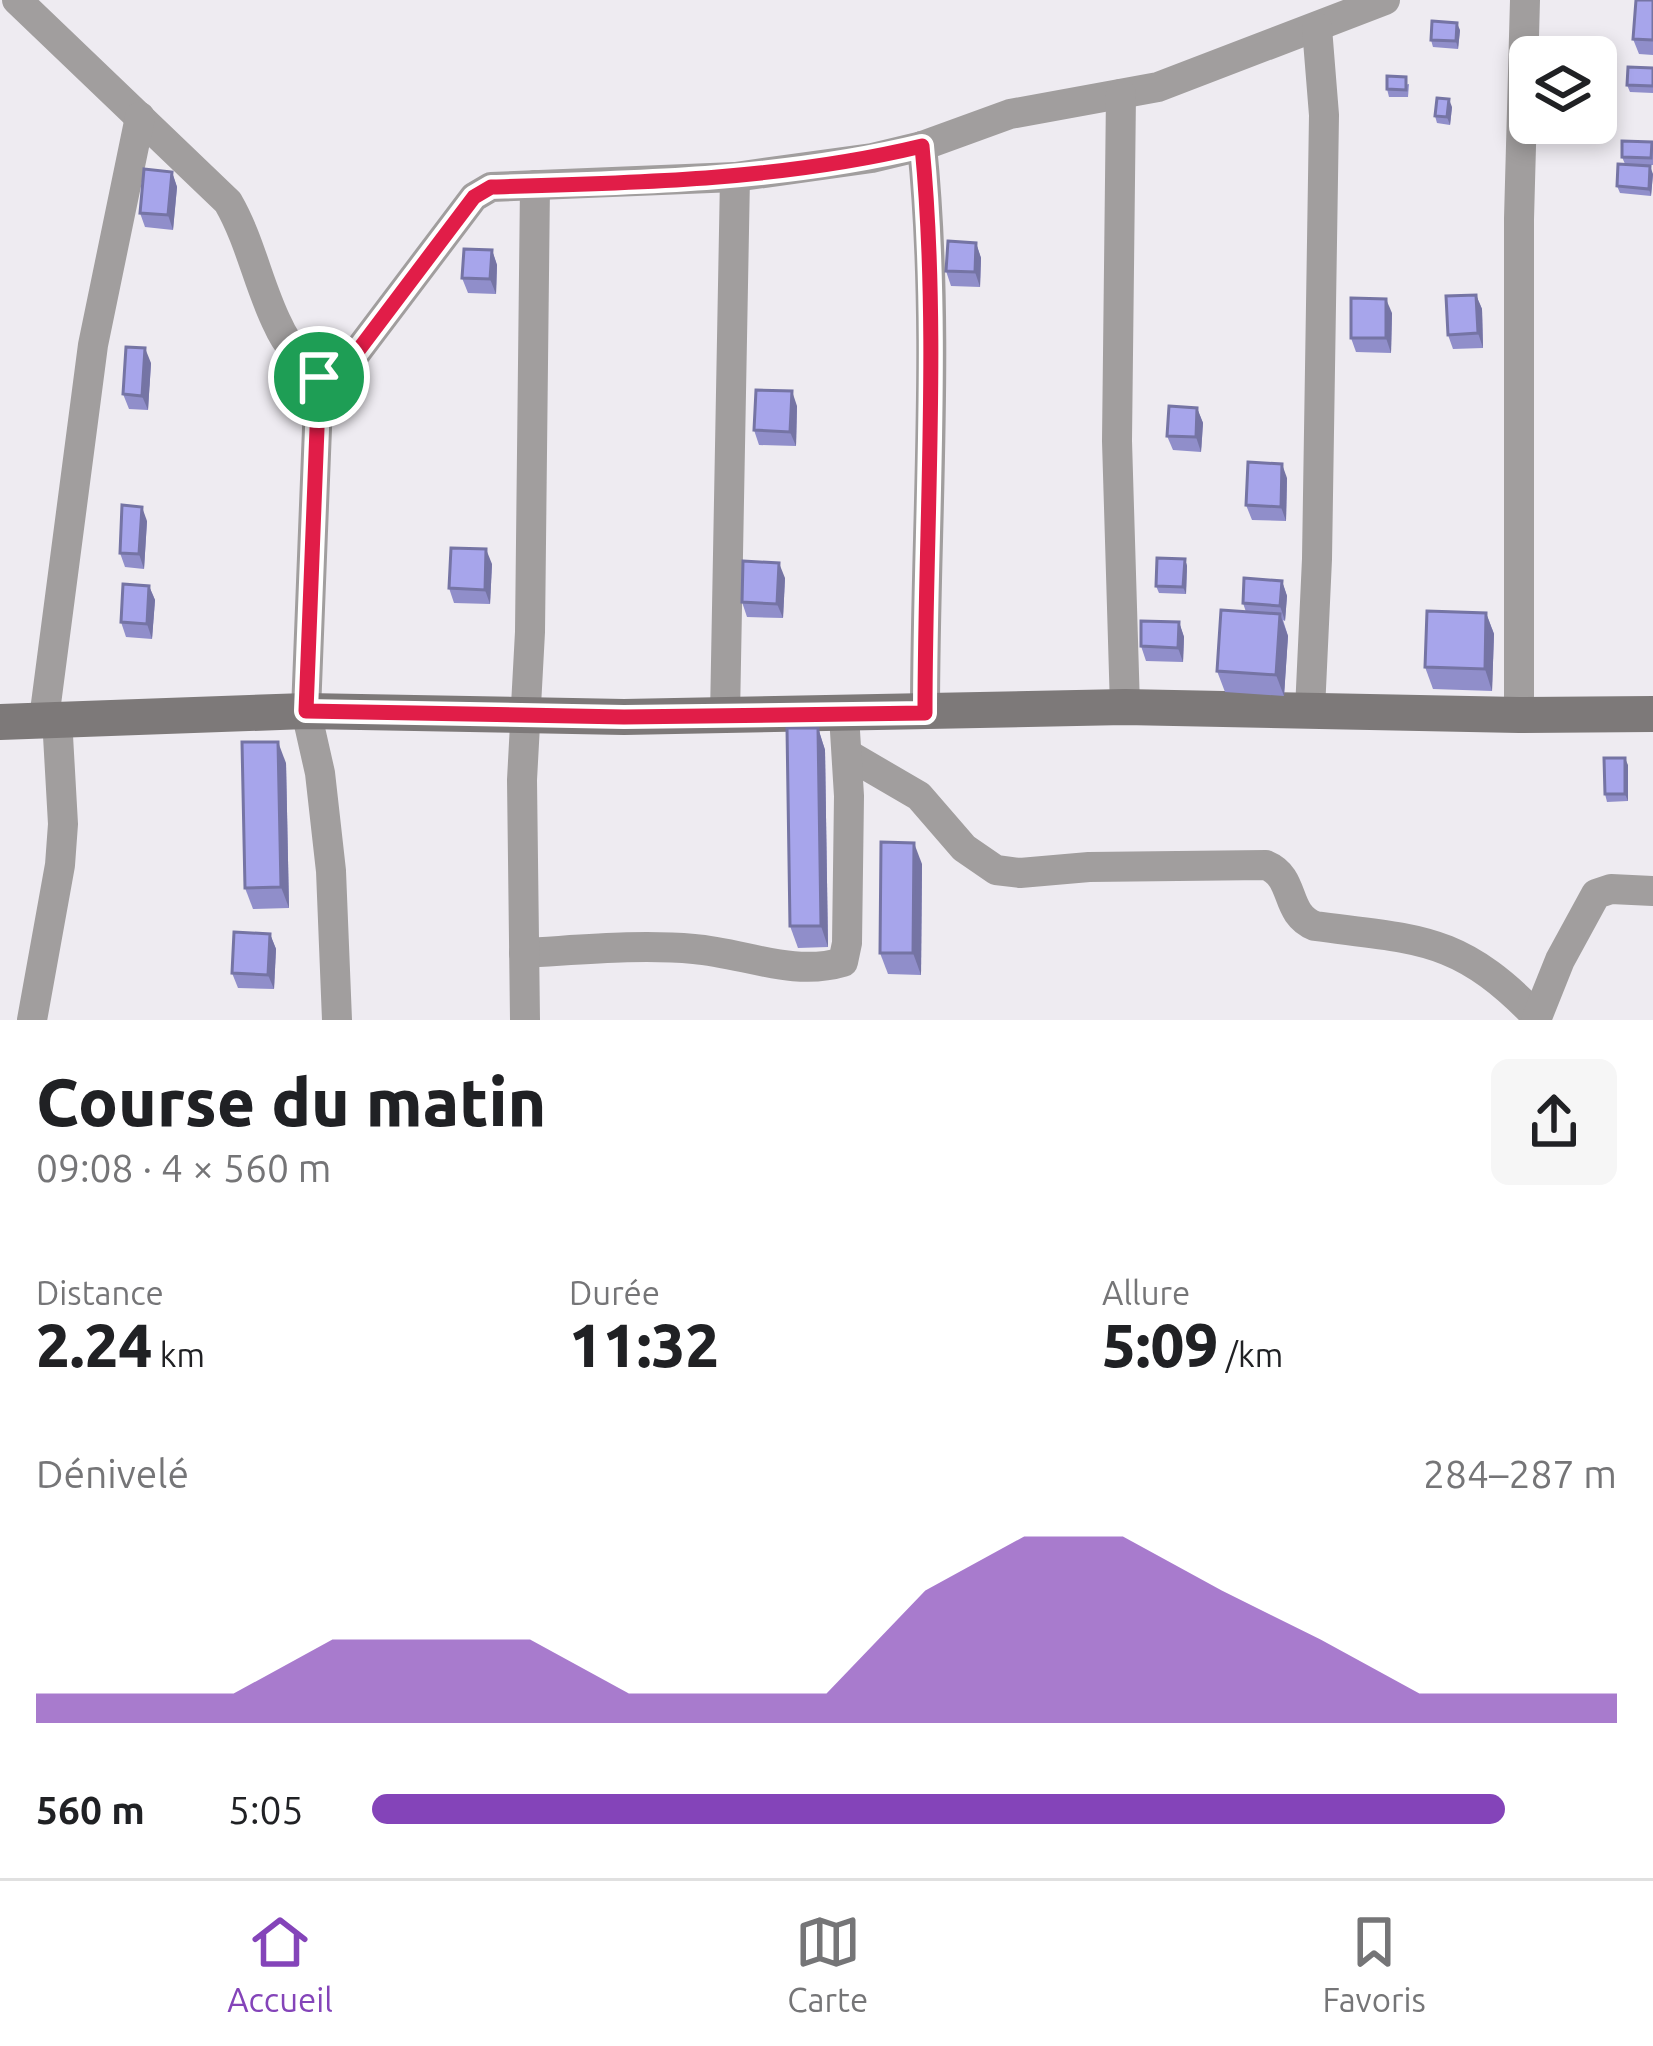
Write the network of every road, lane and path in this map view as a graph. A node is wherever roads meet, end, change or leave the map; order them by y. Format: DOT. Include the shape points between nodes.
graph roads {
  1 [pos="17,0"];
  2 [pos="1385,0"];
  3 [pos="1526,0"];
  4 [pos="1317,28"];
  5 [pos="1121,94"];
  6 [pos="140,117"];
  7 [pos="922,146"];
  8 [pos="735,177"];
  9 [pos="535,185"];
  10 [pos="319,377"];
  11 [pos="1125,707"];
  12 [pos="1310,710"];
  13 [pos="306,711"];
  14 [pos="925,713"];
  15 [pos="1653,714"];
  16 [pos="844,715"];
  17 [pos="528,716"];
  18 [pos="724,716"];
  19 [pos="1519,716"];
  20 [pos="51,718"];
  21 [pos="0,722"];
  22 [pos="847,754"];
  23 [pos="1653,892"];
  24 [pos="524,953"];
  25 [pos="1536,1018"];
  26 [pos="32,1020"];
  27 [pos="337,1020"];
  28 [pos="525,1020"];
  1 -- 6 [label="street"];
  2 -- 4 [label="street"];
  3 -- 19 [label="street"];
  4 -- 5 [label="street"];
  4 -- 12 [label="street" via="1324,116"];
  5 -- 7 [label="street" via="1010,114"];
  5 -- 11 [label="street" via="1117,442"];
  6 -- 10 [label="street" via="228,202 277,324"];
  6 -- 20 [label="street" via="93,345"];
  7 -- 8 [label="street"];
  7 -- 14 [label="street" via="930,372"];
  8 -- 9 [label="street"];
  8 -- 18 [label="street"];
  9 -- 10 [label="street" via="491,187 474,197 354,356"];
  9 -- 17 [label="street"];
  10 -- 13 [label="street"];
  11 -- 12 [label="street"];
  11 -- 14 [label="street"];
  12 -- 19 [label="street"];
  13 -- 17 [label="street"];
  13 -- 20 [label="street"];
  13 -- 27 [label="street" via="331,871"];
  14 -- 16 [label="street"];
  15 -- 19 [label="street"];
  16 -- 18 [label="street"];
  16 -- 22 [label="street"];
  17 -- 18 [label="street"];
  17 -- 24 [label="street"];
  20 -- 21 [label="street"];
  20 -- 26 [label="street" via="60,865"];
  22 -- 24 [label="street" via="843,962 786,965 694,949"];
  22 -- 25 [label="street" via="919,796 964,848 996,870 1266,865 1287,881 1300,920 1448,947 1496,977"];
  23 -- 25 [label="street" via="1596,894"];
  24 -- 28 [label="street"];
}
